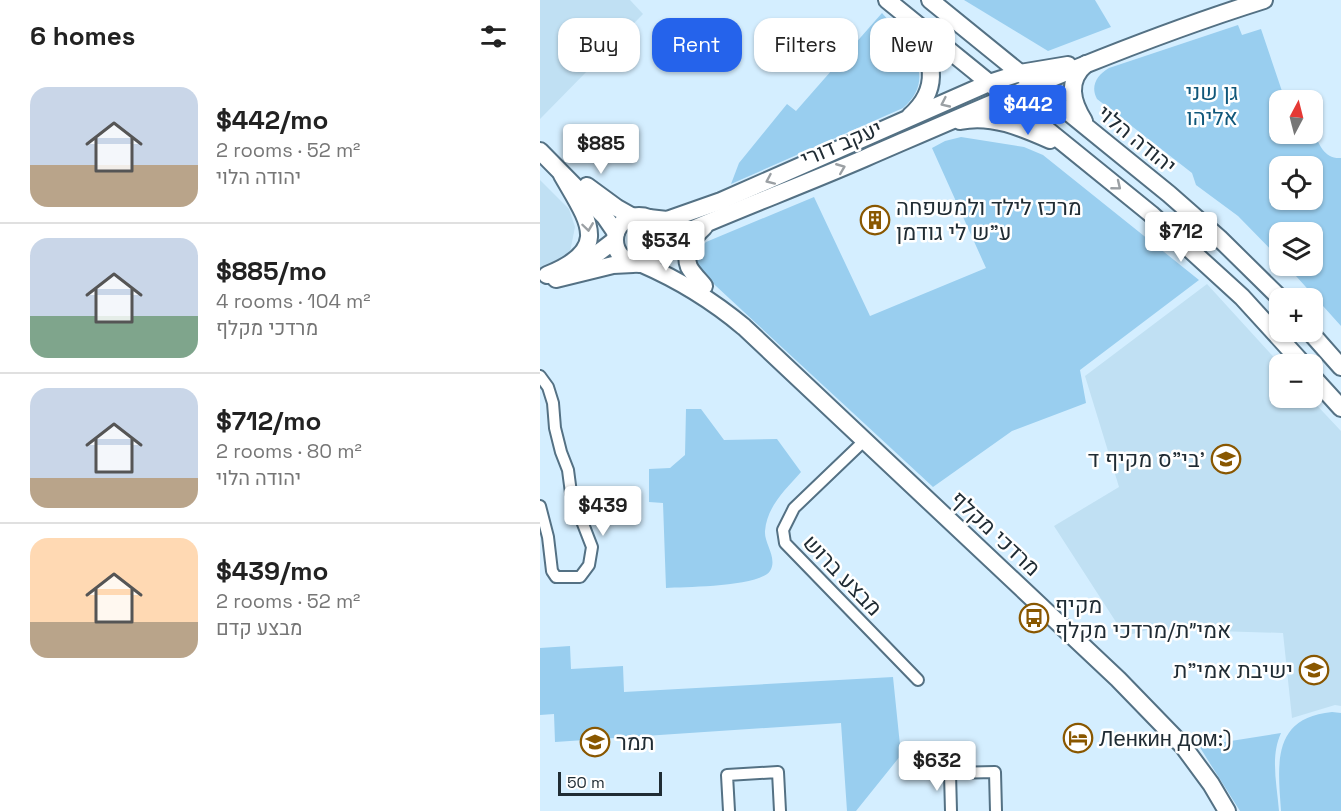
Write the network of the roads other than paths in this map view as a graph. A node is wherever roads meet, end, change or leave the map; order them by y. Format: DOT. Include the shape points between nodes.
graph roads {
  1 [pos="887,0"];
  2 [pos="930,0"];
  3 [pos="1264,0"];
  4 [pos="902,12"];
  5 [pos="1089,61"];
  6 [pos="1020,73"];
  7 [pos="989,83"];
  8 [pos="1036,86"];
  9 [pos="1006,96"];
  10 [pos="901,123"];
  11 [pos="941,125"];
  12 [pos="1090,130"];
  13 [pos="1071,149"];
  14 [pos="545,156"];
  15 [pos="562,176"];
  16 [pos="641,218"];
  17 [pos="709,222"];
  18 [pos="616,237"];
  19 [pos="663,245"];
  20 [pos="638,264"];
  21 [pos="542,279"];
  22 [pos="704,286"];
  23 [pos="1270,288"];
  24 [pos="716,304"];
  25 [pos="1319,342"];
  26 [pos="1294,354"];
  27 [pos="1341,367"];
  28 [pos="540,376"];
  29 [pos="1323,388"];
  30 [pos="1341,408"];
  31 [pos="865,440"];
  32 [pos="540,506"];
  33 [pos="918,680"];
  34 [pos="729,811"];
  35 [pos="780,811"];
  36 [pos="951,811"];
  37 [pos="996,811"];
  38 [pos="1227,811"];
  1 -- 4 [label="street"];
  2 -- 6 [label="street, יהודה הלוי"];
  3 -- 5 [label="street"];
  4 -- 7 [label="street"];
  4 -- 10 [label="street" via="926,49 932,69 924,100"];
  5 -- 6 [label="street, יעקב דורי"];
  5 -- 8 [label="street, יעקב דורי"];
  5 -- 12 [label="street" via="1076,75 1072,91 1075,105"];
  6 -- 7 [label="street, יעקב דורי"];
  6 -- 8 [label="street, יהודה הלוי"];
  7 -- 9 [label="street"];
  7 -- 10 [label="street, יעקב דורי, one-way"];
  8 -- 9 [label="street, יעקב דורי"];
  8 -- 12 [label="street, יהודה הלוי"];
  9 -- 11 [label="street, יעקב דורי"];
  9 -- 13 [label="street"];
  10 -- 16 [label="street, יעקב דורי, one-way" via="721,201 667,220"];
  11 -- 13 [label="street" via="965,120 997,121"];
  17 -- 11 [label="street, יעקב דורי, one-way"];
  12 -- 23 [label="street, יהודה הלוי" via="1169,194"];
  13 -- 26 [label="street, one-way" via="1201,258"];
  14 -- 15 [label="street"];
  14 -- 16 [label="street" via="617,208"];
  15 -- 18 [label="street" via="605,217"];
  15 -- 21 [label="street, one-way" via="586,217 590,234 585,252 575,262"];
  16 -- 18 [label="street" via="626,220"];
  16 -- 19 [label="street" via="660,228"];
  17 -- 19 [label="street, יעקב דורי"];
  17 -- 22 [label="street" via="694,236 688,255 688,266"];
  18 -- 20 [label="street" via="621,256"];
  18 -- 21 [label="street" via="598,253"];
  19 -- 20 [label="street" via="655,259"];
  19 -- 22 [label="street, מרדכי מקלף"];
  20 -- 21 [label="street"];
  20 -- 24 [label="street, מרדכי מקלף"];
  22 -- 24 [label="street, מרדכי מקלף"];
  24 -- 31 [label="street, מרדכי מקלף"];
  25 -- 27 [label="street"];
  28 -- 32 [label="street" via="553,403 571,493 592,547 589,565 580,577 556,577 552,571"];
  29 -- 30 [label="street"];
  31 -- 33 [label="street, מבצע ברוש" via="794,508 783,530 785,543"];
  31 -- 38 [label="street, מרדכי מקלף" via="1146,707 1183,746"];
  34 -- 35 [label="street" via="727,775 778,772"];
  36 -- 37 [label="street" via="951,773 995,772"];
}
